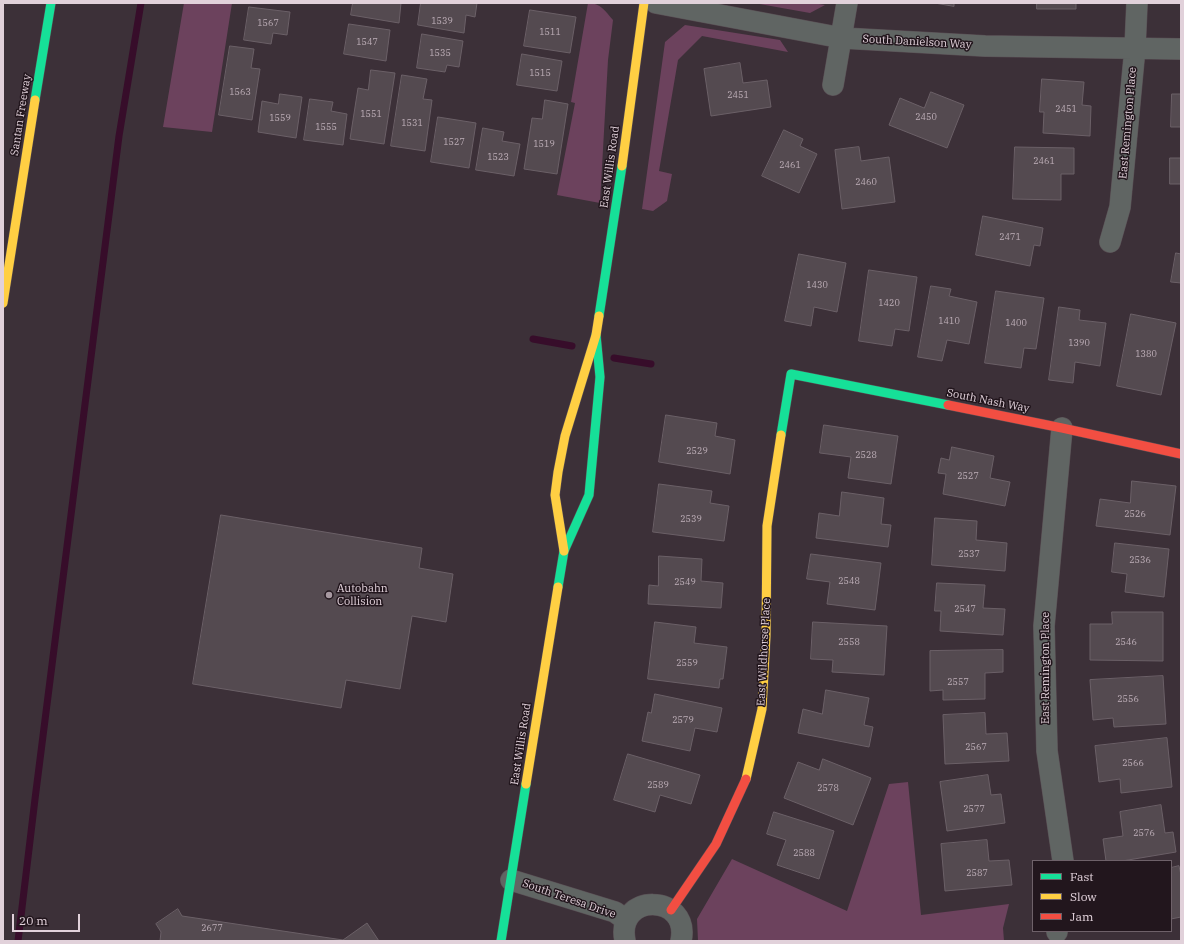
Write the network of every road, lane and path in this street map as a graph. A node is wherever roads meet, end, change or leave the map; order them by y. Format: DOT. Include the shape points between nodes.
graph roads {
  1 [pos="51,3"];
  2 [pos="644,3"];
  3 [pos="656,3"];
  4 [pos="847,3"];
  5 [pos="1137,3"];
  6 [pos="842,38"];
  7 [pos="1135,48"];
  8 [pos="1181,48"];
  9 [pos="833,85"];
  10 [pos="1110,242"];
  11 [pos="3,302"];
  12 [pos="596,334"];
  13 [pos="791,374"];
  14 [pos="1062,428"];
  15 [pos="1181,454"];
  16 [pos="564,551"];
  17 [pos="1062,860"];
  18 [pos="511,880"];
  19 [pos="671,910"];
  20 [pos="626,920"];
  21 [pos="501,941"];
  22 [pos="625,941"];
  23 [pos="681,941"];
  1 -- 11 [label="main road, Santan Freeway"];
  2 -- 12 [label="main road, East Willis Road"];
  3 -- 6 [label="street, South Danielson Way"];
  4 -- 6 [label="street"];
  5 -- 7 [label="street, East Remington Place"];
  6 -- 7 [label="street, South Danielson Way" via="985,46"];
  6 -- 9 [label="street"];
  7 -- 8 [label="street, South Danielson Way"];
  7 -- 10 [label="street, East Remington Place" via="1120,207"];
  12 -- 16 [label="main road, East Willis Road" via="600,377 589,495"];
  12 -- 16 [label="main road, East Willis Road" via="565,436 558,472 555,495"];
  13 -- 14 [label="main road, South Nash Way"];
  13 -- 19 [label="main road, East Wildhorse Place" via="767,526 766,636 762,709 748,773 716,844"];
  14 -- 15 [label="main road, South Nash Way"];
  14 -- 17 [label="street, East Remington Place" via="1044,626 1047,751"];
  16 -- 18 [label="main road, East Willis Road"];
  18 -- 20 [label="street, South Teresa Drive" via="615,912"];
  18 -- 21 [label="main road, East Willis Road"];
  19 -- 20 [label="street" via="664,906 646,904 631,913"];
  19 -- 23 [label="street" via="681,925"];
  20 -- 22 [label="street"];
}
